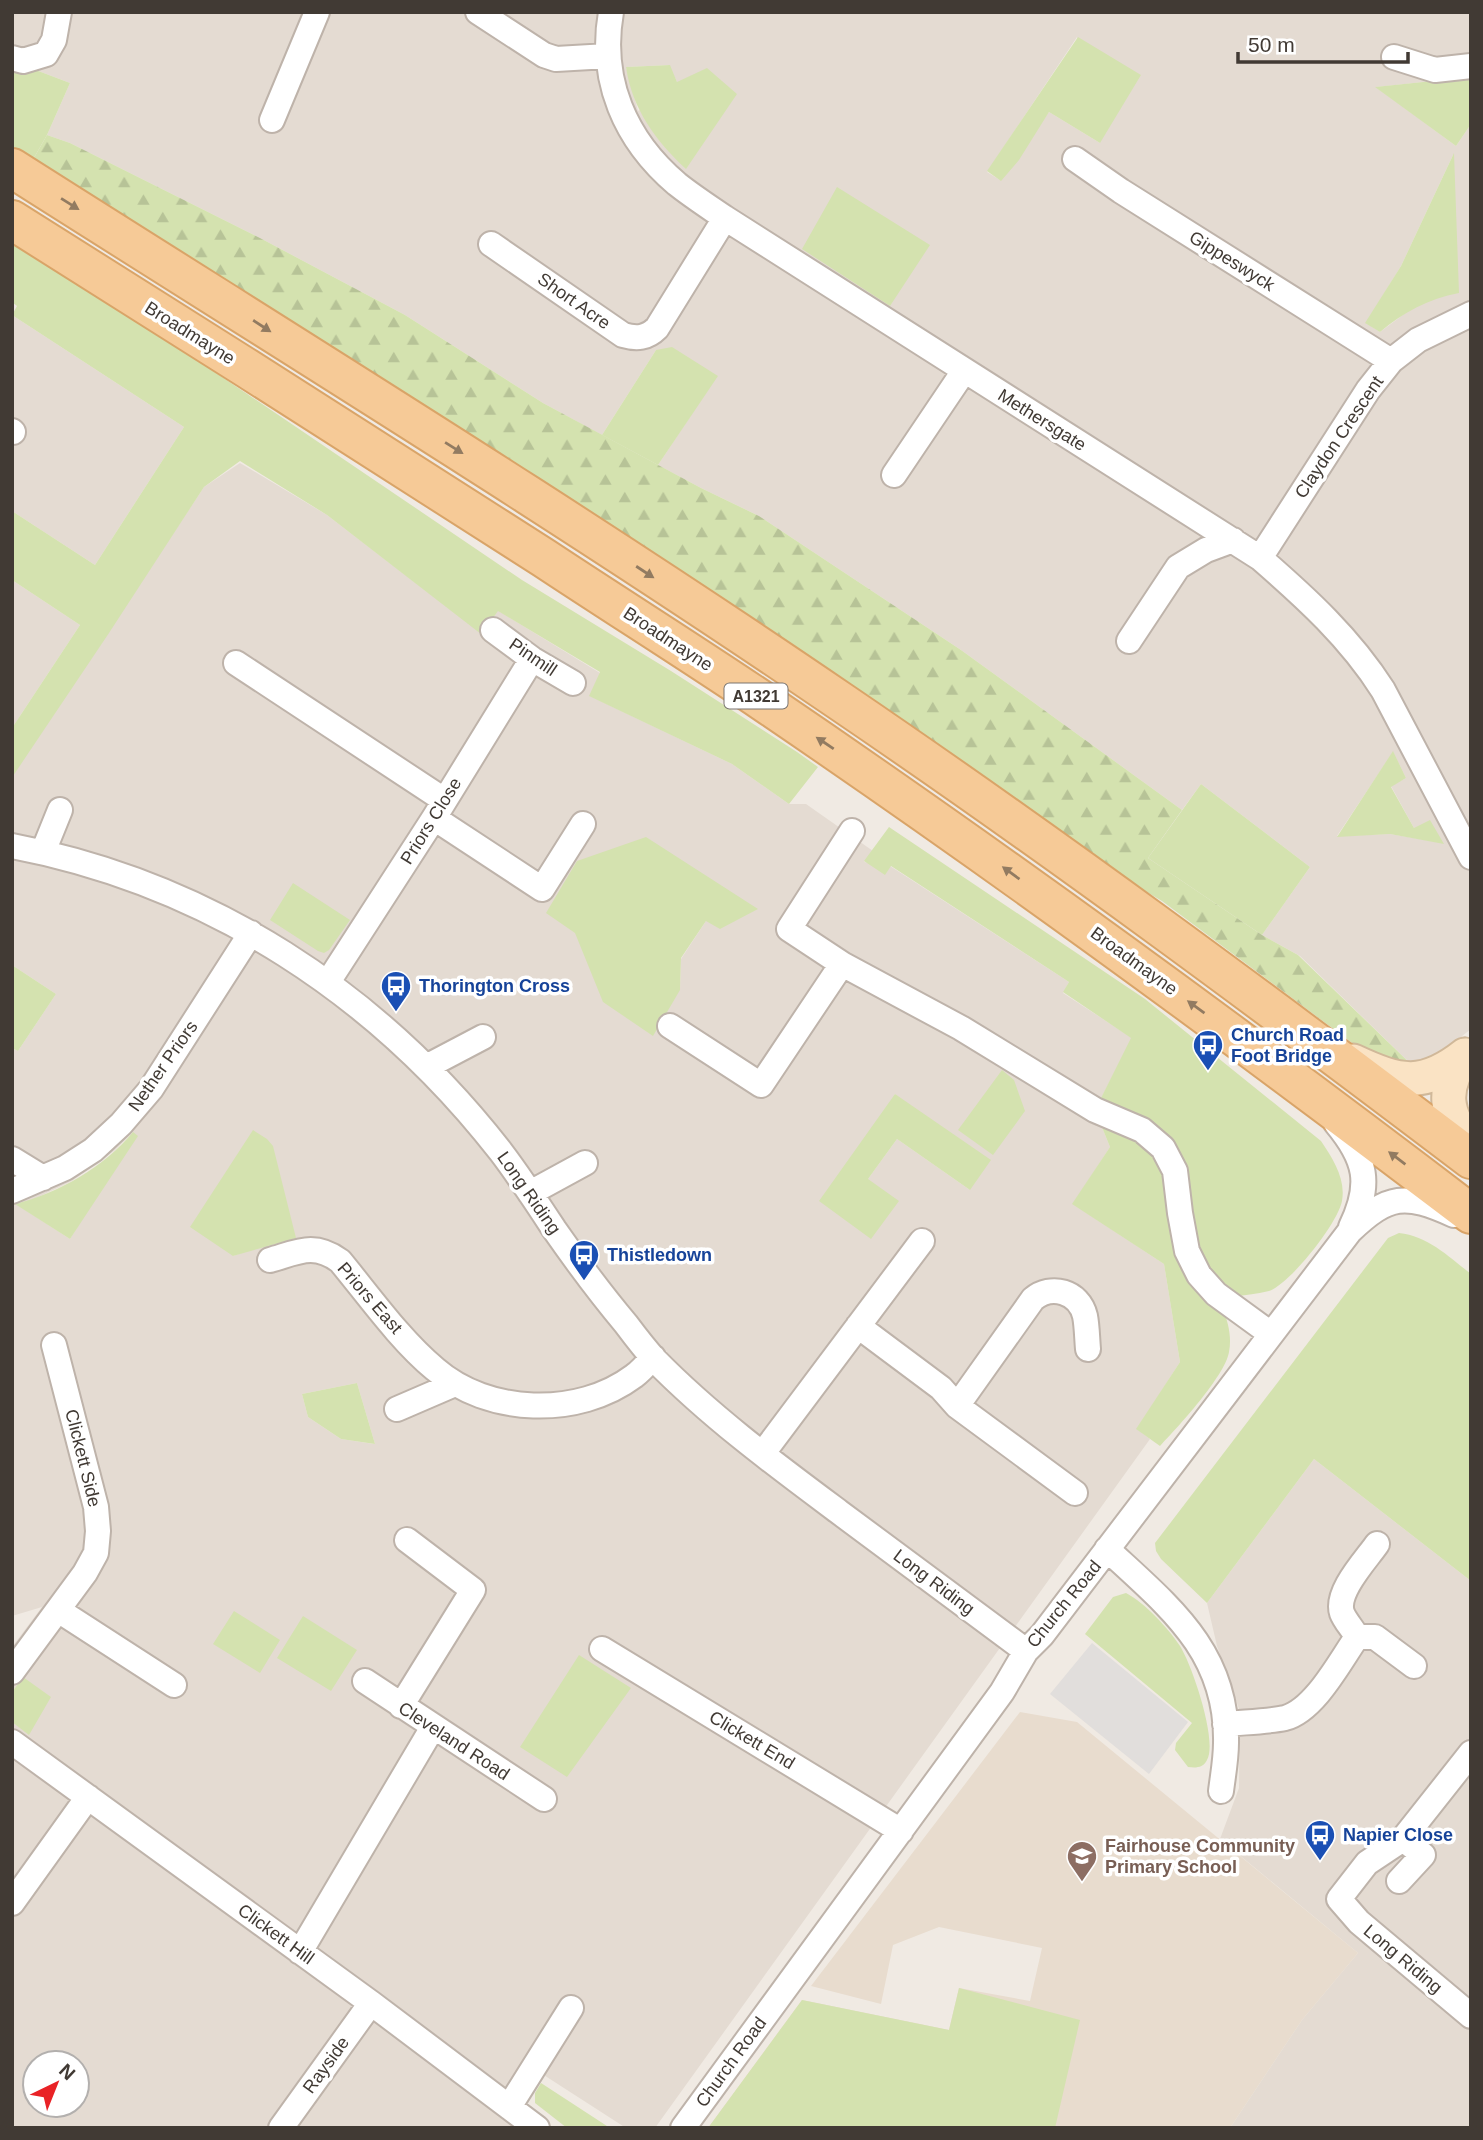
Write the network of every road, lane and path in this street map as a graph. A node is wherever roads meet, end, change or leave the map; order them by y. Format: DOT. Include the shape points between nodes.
graph roads {
  1 [pos="59,12"];
  2 [pos="317,12"];
  3 [pos="478,12"];
  4 [pos="611,12"];
  5 [pos="608,56"];
  6 [pos="1394,57"];
  7 [pos="12,58"];
  8 [pos="1471,66"];
  9 [pos="272,120"];
  10 [pos="1075,159"];
  11 [pos="12,167"];
  12 [pos="725,218"];
  13 [pos="12,220"];
  14 [pos="491,244"];
  15 [pos="1471,314"];
  16 [pos="1391,361"];
  17 [pos="964,371"];
  18 [pos="894,475"];
  19 [pos="1233,540"];
  20 [pos="1260,558"];
  21 [pos="493,630"];
  22 [pos="1129,641"];
  23 [pos="532,659"];
  24 [pos="236,663"];
  25 [pos="573,683"];
  26 [pos="439,809"];
  27 [pos="60,810"];
  28 [pos="583,824"];
  29 [pos="852,831"];
  30 [pos="12,846"];
  31 [pos="43,852"];
  32 [pos="1471,857"];
  33 [pos="251,933"];
  34 [pos="842,964"];
  35 [pos="328,982"];
  36 [pos="670,1026"];
  37 [pos="483,1037"];
  38 [pos="1314,1040"];
  39 [pos="1468,1053"];
  40 [pos="426,1067"];
  41 [pos="1294,1079"];
  42 [pos="1471,1145"];
  43 [pos="12,1158"];
  44 [pos="1471,1159"];
  45 [pos="585,1163"];
  46 [pos="43,1178"];
  47 [pos="12,1191"];
  48 [pos="530,1193"];
  49 [pos="1471,1214"];
  50 [pos="1471,1223"];
  51 [pos="1350,1231"];
  52 [pos="922,1241"];
  53 [pos="270,1260"];
  54 [pos="858,1326"];
  55 [pos="1271,1334"];
  56 [pos="54,1345"];
  57 [pos="1088,1349"];
  58 [pos="653,1357"];
  59 [pos="455,1384"];
  60 [pos="957,1406"];
  61 [pos="397,1409"];
  62 [pos="763,1453"];
  63 [pos="1075,1493"];
  64 [pos="407,1541"];
  65 [pos="1377,1544"];
  66 [pos="1107,1549"];
  67 [pos="58,1610"];
  68 [pos="1357,1637"];
  69 [pos="602,1649"];
  70 [pos="1026,1651"];
  71 [pos="1414,1666"];
  72 [pos="12,1672"];
  73 [pos="365,1681"];
  74 [pos="174,1685"];
  75 [pos="401,1706"];
  76 [pos="1225,1724"];
  77 [pos="433,1727"];
  78 [pos="12,1742"];
  79 [pos="1471,1753"];
  80 [pos="1222,1791"];
  81 [pos="88,1797"];
  82 [pos="544,1799"];
  83 [pos="901,1831"];
  84 [pos="1403,1839"];
  85 [pos="1399,1881"];
  86 [pos="12,1903"];
  87 [pos="300,1952"];
  88 [pos="371,2003"];
  89 [pos="571,2008"];
  90 [pos="1471,2016"];
  91 [pos="509,2107"];
  92 [pos="281,2128"];
  93 [pos="537,2128"];
  94 [pos="683,2128"];
  1 -- 7 [label="street" via="54,40 46,54 23,61"];
  2 -- 9 [label="street"];
  3 -- 5 [label="street" via="544,55 556,59"];
  4 -- 5 [label="street, Methersgate"];
  5 -- 12 [label="street, Methersgate" via="618,104 639,142 677,184"];
  6 -- 8 [label="street" via="1435,70"];
  10 -- 16 [label="street, Gippeswyck"];
  11 -- 38 [label="main road, A1321, one-way" via="839,700"];
  12 -- 14 [label="street, Short Acre" via="657,328 633,338"];
  12 -- 17 [label="street, Methersgate"];
  41 -- 13 [label="main road, Broadmayne / A1321, one-way" via="1013,874 762,700"];
  15 -- 16 [label="street, Claydon Crescent" via="1418,340"];
  16 -- 20 [label="street, Claydon Crescent"];
  17 -- 18 [label="street"];
  17 -- 19 [label="street, Methersgate"];
  19 -- 20 [label="street, Methersgate"];
  19 -- 22 [label="street" via="1178,567"];
  20 -- 32 [label="street, Methersgate" via="1303,595 1368,665"];
  21 -- 23 [label="street, Pinmill"];
  23 -- 25 [label="street, Pinmill"];
  23 -- 26 [label="street, Priors Close"];
  24 -- 26 [label="street"];
  26 -- 28 [label="street" via="542,889"];
  26 -- 35 [label="street, Priors Close"];
  27 -- 31 [label="street"];
  29 -- 34 [label="street" via="789,929"];
  30 -- 31 [label="street, Long Riding"];
  31 -- 33 [label="street, Long Riding" via="156,887"];
  33 -- 35 [label="street, Long Riding"];
  33 -- 46 [label="street, Nether Priors" via="151,1089 93,1150"];
  34 -- 36 [label="street" via="761,1085"];
  34 -- 55 [label="street" via="961,1028 1095,1110 1142,1130 1163,1148 1175,1171 1187,1251 1199,1275 1216,1294"];
  35 -- 40 [label="street, Long Riding"];
  37 -- 40 [label="street"];
  38 -- 39 [label="street" via="1402,1079 1428,1077"];
  38 -- 44 [label="main road, A1321"];
  39 -- 42 [label="street" via="1454,1072 1448,1096 1455,1124"];
  40 -- 48 [label="street, Long Riding" via="476,1120"];
  49 -- 41 [label="main road, Broadmayne / A1321, one-way"];
  41 -- 51 [label="street" via="1325,1110 1359,1158 1364,1189"];
  43 -- 46 [label="street"];
  45 -- 48 [label="street"];
  46 -- 47 [label="street, Nether Priors"];
  48 -- 58 [label="street, Long Riding" via="596,1288"];
  50 -- 51 [label="street, Church Road" via="1410,1200 1384,1204"];
  51 -- 55 [label="street, Church Road"];
  52 -- 54 [label="street"];
  53 -- 59 [label="street, Priors East" via="310,1249 330,1254 415,1350"];
  54 -- 60 [label="street" via="942,1388"];
  54 -- 62 [label="street"];
  55 -- 66 [label="street, Church Road"];
  56 -- 67 [label="street, Clickett Side" via="99,1531 96,1553"];
  57 -- 60 [label="street" via="1084,1314 1077,1301 1059,1290 1040,1293"];
  58 -- 59 [label="street, Priors East" via="634,1376 612,1388 553,1406 513,1404"];
  58 -- 62 [label="street, Long Riding" via="702,1405"];
  59 -- 61 [label="street"];
  60 -- 63 [label="street"];
  62 -- 70 [label="street, Long Riding"];
  64 -- 75 [label="street" via="473,1590"];
  65 -- 68 [label="street" via="1340,1600 1342,1614"];
  66 -- 70 [label="street, Church Road"];
  66 -- 76 [label="street" via="1189,1629 1205,1655"];
  67 -- 72 [label="street, Clickett Side"];
  67 -- 74 [label="street"];
  68 -- 71 [label="street" via="1375,1637"];
  68 -- 76 [label="street" via="1301,1710 1286,1717"];
  69 -- 83 [label="street, Clickett End"];
  70 -- 83 [label="street, Church Road" via="1002,1692"];
  73 -- 75 [label="street, Cleveland Road"];
  75 -- 77 [label="street, Cleveland Road"];
  76 -- 80 [label="street"];
  77 -- 82 [label="street, Cleveland Road"];
  77 -- 87 [label="street"];
  78 -- 81 [label="street, Clickett Hill"];
  79 -- 84 [label="street"];
  81 -- 86 [label="street"];
  81 -- 87 [label="street, Clickett Hill"];
  83 -- 94 [label="street, Church Road"];
  84 -- 85 [label="street" via="1423,1855"];
  84 -- 90 [label="street, Long Riding" via="1367,1863 1339,1899 1359,1922"];
  87 -- 88 [label="street, Clickett Hill"];
  88 -- 91 [label="street, Clickett Hill"];
  88 -- 92 [label="street, Rayside"];
  89 -- 91 [label="street"];
  91 -- 93 [label="street, Clickett Hill"];
}
